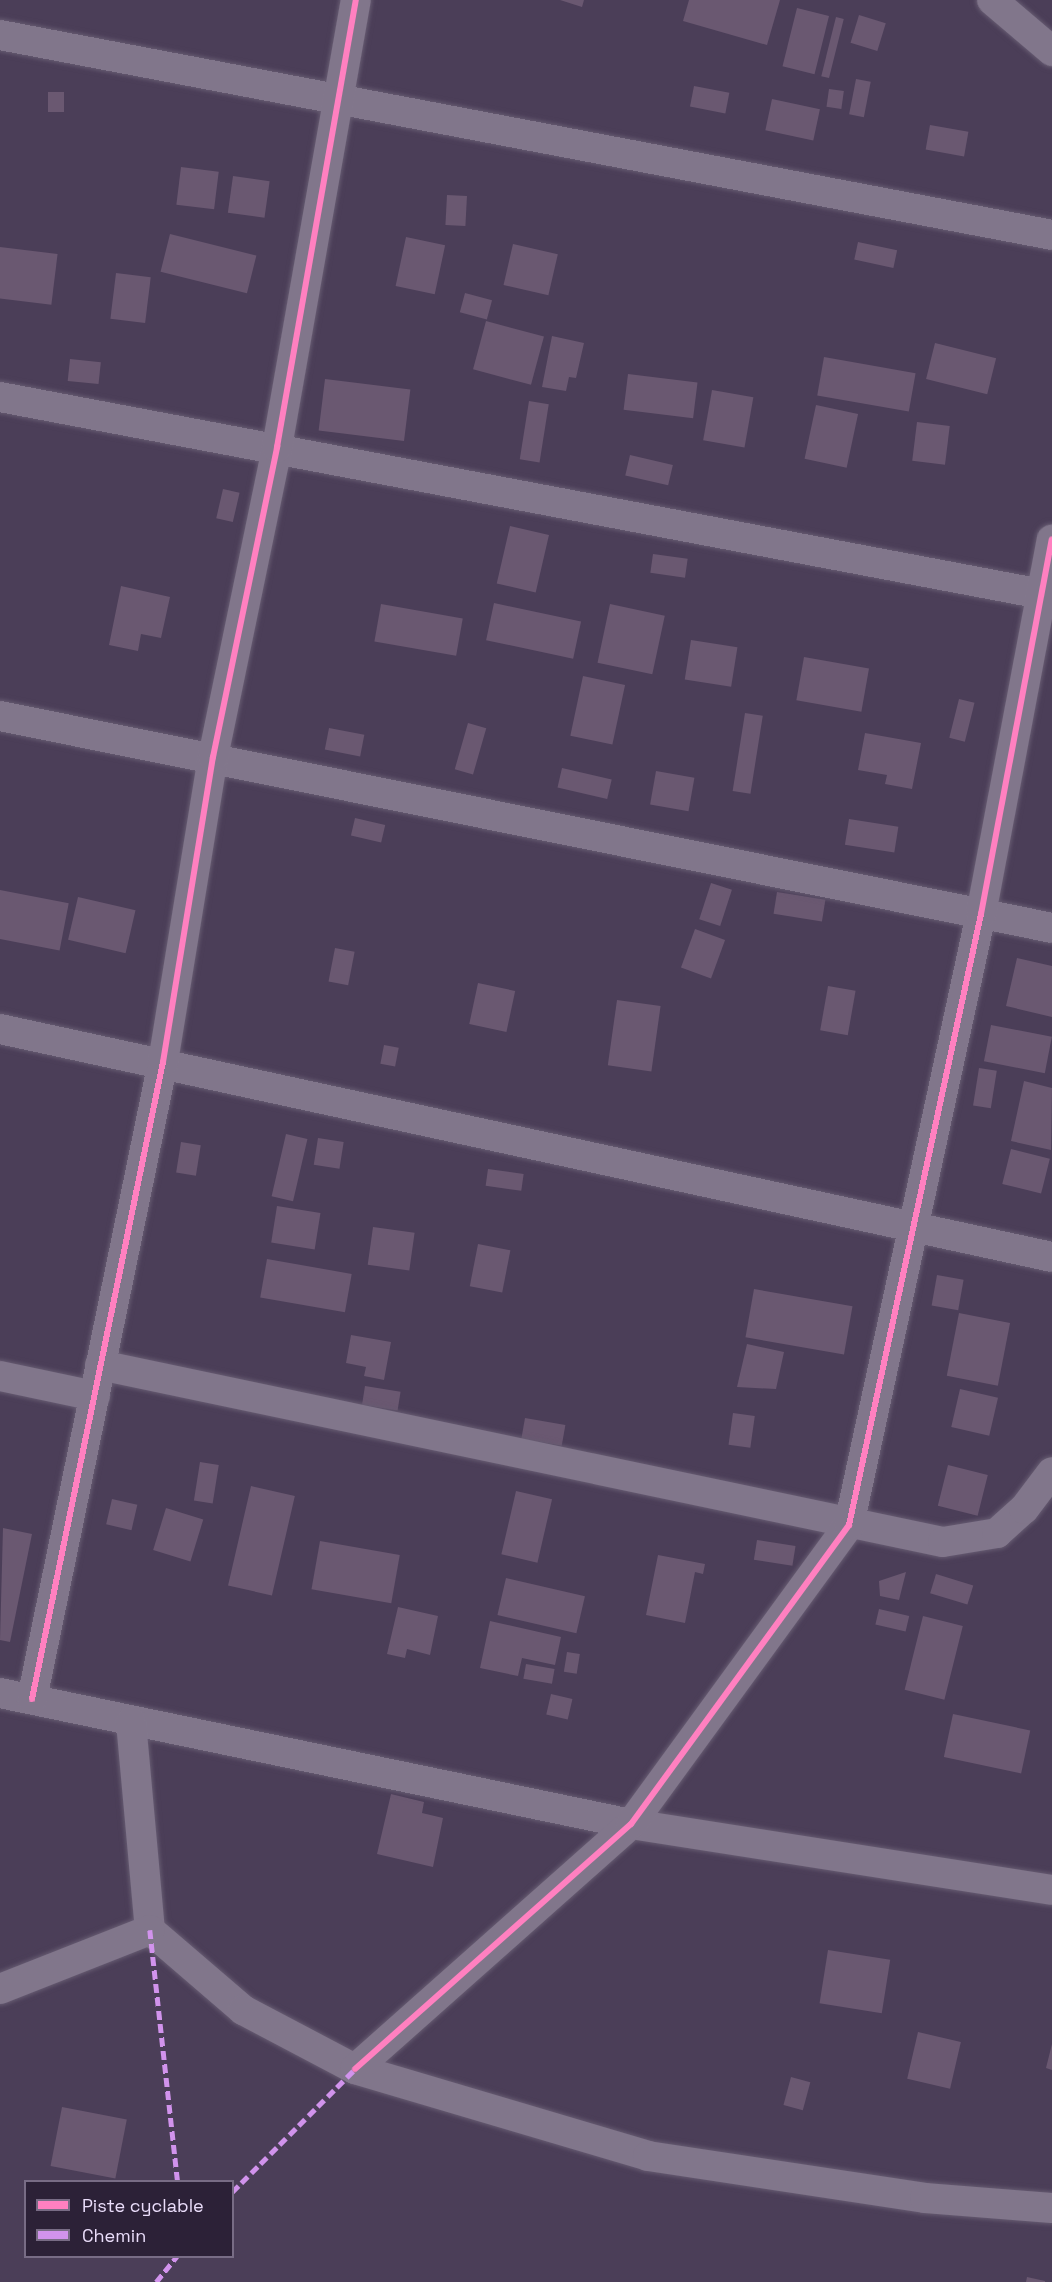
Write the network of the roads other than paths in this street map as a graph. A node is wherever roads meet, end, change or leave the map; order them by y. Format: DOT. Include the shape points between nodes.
graph roads {
  1 [pos="356,0"];
  2 [pos="992,0"];
  3 [pos="0,35"];
  4 [pos="1052,51"];
  5 [pos="336,99"];
  6 [pos="1052,236"];
  7 [pos="0,397"];
  8 [pos="277,447"];
  9 [pos="1052,540"];
  10 [pos="1047,596"];
  11 [pos="0,716"];
  12 [pos="213,757"];
  13 [pos="981,914"];
  14 [pos="1052,928"];
  15 [pos="0,1029"];
  16 [pos="163,1062"];
  17 [pos="915,1227"];
  18 [pos="1052,1257"];
  19 [pos="100,1365"];
  20 [pos="0,1376"];
  21 [pos="95,1396"];
  22 [pos="1052,1472"];
  23 [pos="849,1525"];
  24 [pos="0,1693"];
  25 [pos="32,1699"];
  26 [pos="131,1722"];
  27 [pos="631,1824"];
  28 [pos="1052,1890"];
  29 [pos="150,1930"];
  30 [pos="0,1989"];
  31 [pos="355,2069"];
  32 [pos="1052,2208"];
  1 -- 5 [label="street"];
  2 -- 4 [label="street"];
  3 -- 5 [label="street"];
  5 -- 6 [label="street"];
  5 -- 8 [label="street"];
  7 -- 8 [label="street"];
  8 -- 10 [label="street"];
  8 -- 12 [label="street"];
  9 -- 10 [label="street"];
  10 -- 13 [label="street"];
  11 -- 12 [label="street"];
  12 -- 13 [label="street"];
  12 -- 16 [label="street"];
  13 -- 14 [label="street"];
  13 -- 17 [label="street"];
  15 -- 16 [label="street"];
  16 -- 17 [label="street"];
  16 -- 19 [label="street"];
  17 -- 18 [label="street"];
  17 -- 23 [label="street"];
  19 -- 21 [label="street"];
  19 -- 23 [label="street"];
  20 -- 21 [label="street"];
  21 -- 25 [label="street"];
  22 -- 23 [label="street" via="1024,1509 997,1533 942,1542"];
  23 -- 27 [label="street"];
  24 -- 25 [label="street"];
  25 -- 26 [label="street"];
  26 -- 27 [label="street"];
  26 -- 29 [label="street"];
  27 -- 28 [label="street"];
  27 -- 31 [label="street"];
  29 -- 30 [label="street"];
  29 -- 31 [label="street" via="243,2010"];
  31 -- 32 [label="street" via="648,2156 925,2198"];
}
